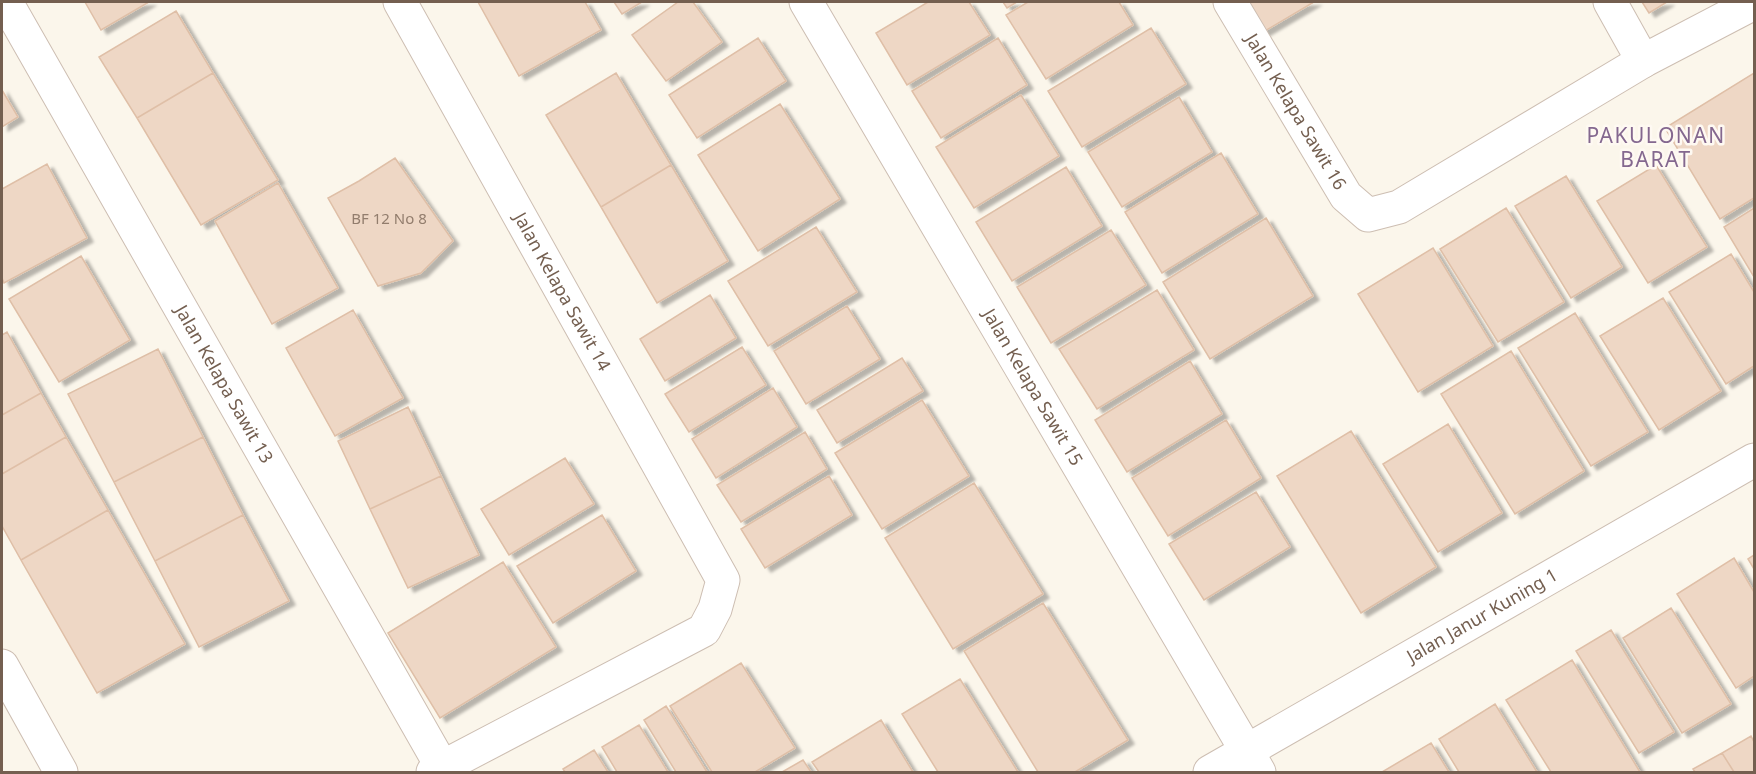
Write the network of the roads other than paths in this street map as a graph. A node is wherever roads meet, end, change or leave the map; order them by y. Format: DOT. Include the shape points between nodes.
graph roads {
  1 [pos="6,2"];
  2 [pos="400,2"];
  3 [pos="806,2"];
  4 [pos="1230,2"];
  5 [pos="1610,2"];
  6 [pos="1755,3"];
  7 [pos="1643,61"];
  8 [pos="1755,460"];
  9 [pos="2,666"];
  10 [pos="1253,762"];
  11 [pos="437,770"];
  12 [pos="61,772"];
  13 [pos="1210,772"];
  1 -- 11 [label="street, Jalan Kelapa Sawit 13"];
  2 -- 11 [label="street, Jalan Kelapa Sawit 14" via="723,580 704,630"];
  3 -- 10 [label="street, Jalan Kelapa Sawit 15"];
  4 -- 7 [label="street, Jalan Kelapa Sawit 16" via="1346,196 1368,215 1399,207"];
  5 -- 7 [label="street"];
  6 -- 7 [label="street"];
  8 -- 10 [label="street, Jalan Janur Kuning 1"];
  9 -- 12 [label="street"];
  10 -- 13 [label="street, Jalan Janur Kuning 1"];
}
